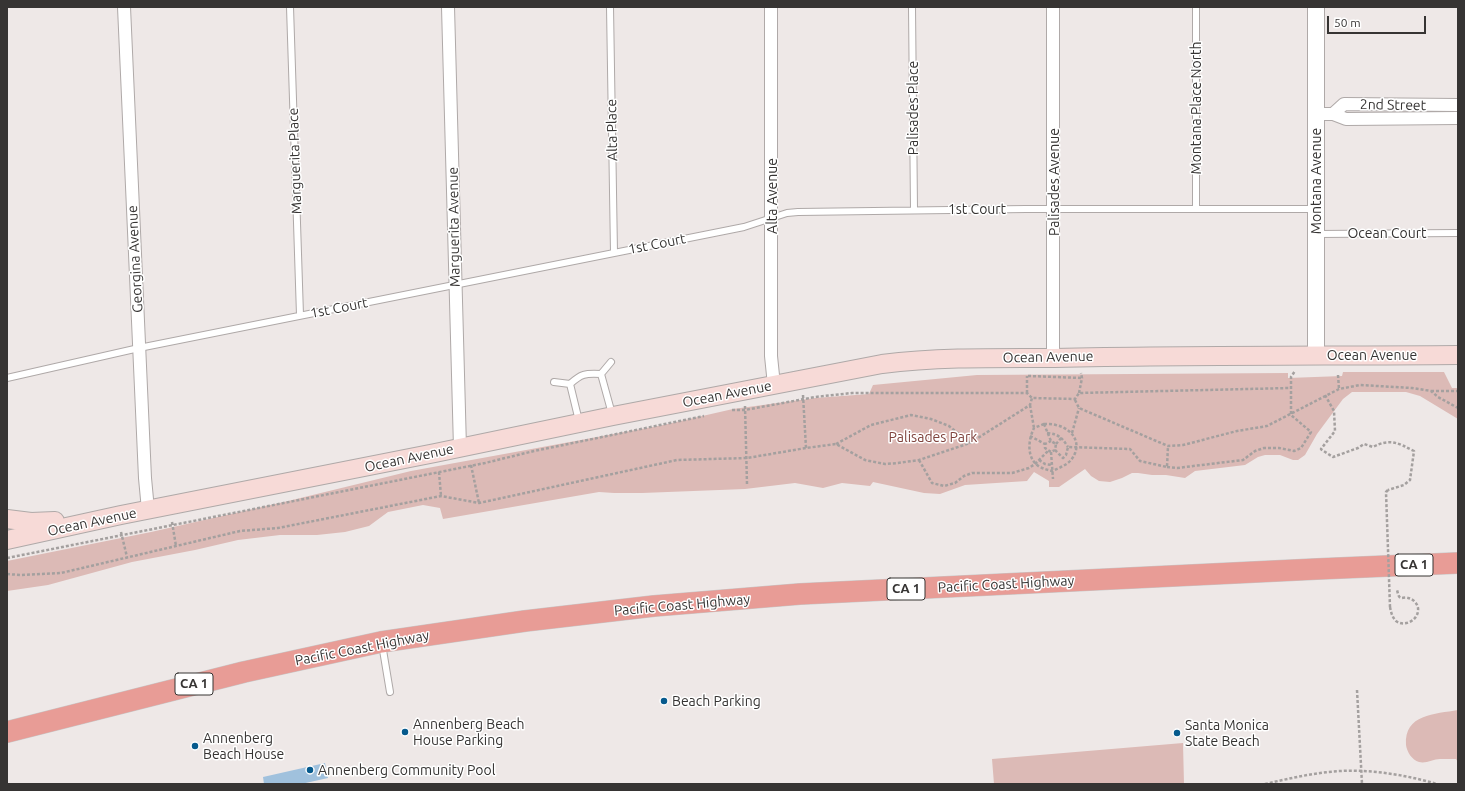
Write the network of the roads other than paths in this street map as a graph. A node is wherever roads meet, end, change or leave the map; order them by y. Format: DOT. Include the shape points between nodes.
graph roads {
  1 [pos="124,7"];
  2 [pos="290,7"];
  3 [pos="448,7"];
  4 [pos="610,7"];
  5 [pos="771,7"];
  6 [pos="912,7"];
  7 [pos="1053,7"];
  8 [pos="1196,7"];
  9 [pos="1316,7"];
  10 [pos="1452,105"];
  11 [pos="1316,114"];
  12 [pos="1333,114"];
  13 [pos="1452,118"];
  14 [pos="1054,209"];
  15 [pos="1196,209"];
  16 [pos="1316,209"];
  17 [pos="914,210"];
  18 [pos="772,218"];
  19 [pos="1458,233"];
  20 [pos="1316,234"];
  21 [pos="614,253"];
  22 [pos="456,285"];
  23 [pos="300,315"];
  24 [pos="139,348"];
  25 [pos="1316,355"];
  26 [pos="1458,355"];
  27 [pos="1053,358"];
  28 [pos="611,362"];
  29 [pos="601,374"];
  30 [pos="7,378"];
  31 [pos="554,382"];
  32 [pos="570,384"];
  33 [pos="774,385"];
  34 [pos="613,416"];
  35 [pos="579,423"];
  36 [pos="460,448"];
  37 [pos="148,510"];
  38 [pos="7,519"];
  39 [pos="75,525"];
  40 [pos="7,540"];
  41 [pos="1458,563"];
  42 [pos="382,642"];
  43 [pos="390,692"];
  44 [pos="7,732"];
  1 -- 24 [label="street, Georgina Avenue"];
  2 -- 23 [label="lane, Marguerita Place"];
  3 -- 22 [label="street, Marguerita Avenue"];
  4 -- 21 [label="lane, Alta Place"];
  5 -- 18 [label="street, Alta Avenue"];
  6 -- 17 [label="lane, Palisades Place"];
  7 -- 14 [label="street, Palisades Avenue"];
  8 -- 15 [label="lane, Montana Place North"];
  9 -- 11 [label="street, Montana Avenue"];
  10 -- 12 [label="street, 2nd Street" via="1344,104"];
  10 -- 13 [label="street"];
  11 -- 12 [label="street, 2nd Street"];
  11 -- 16 [label="street, Montana Avenue"];
  12 -- 13 [label="street, 2nd Street" via="1346,119"];
  14 -- 15 [label="lane, 1st Court"];
  14 -- 17 [label="lane, 1st Court"];
  14 -- 27 [label="street, Palisades Avenue"];
  15 -- 16 [label="lane, 1st Court"];
  16 -- 20 [label="street, Montana Avenue"];
  17 -- 18 [label="lane, 1st Court" via="798,212"];
  18 -- 21 [label="lane, 1st Court" via="744,227"];
  18 -- 33 [label="street, Alta Avenue" via="771,356"];
  19 -- 20 [label="lane, Ocean Court"];
  20 -- 25 [label="street, Montana Avenue"];
  21 -- 22 [label="lane, 1st Court"];
  22 -- 23 [label="lane, 1st Court"];
  22 -- 36 [label="street, Marguerita Avenue"];
  23 -- 24 [label="lane, 1st Court"];
  24 -- 30 [label="lane, 1st Court"];
  24 -- 37 [label="street, Georgina Avenue"];
  25 -- 26 [label="main road, Ocean Avenue"];
  25 -- 27 [label="main road, Ocean Avenue"];
  27 -- 33 [label="main road, Ocean Avenue" via="909,360"];
  28 -- 29 [label="lane"];
  29 -- 32 [label="lane" via="589,373 579,376"];
  29 -- 34 [label="lane"];
  31 -- 32 [label="lane"];
  32 -- 35 [label="lane"];
  33 -- 34 [label="main road, Ocean Avenue"];
  34 -- 35 [label="main road, Ocean Avenue"];
  35 -- 36 [label="main road, Ocean Avenue"];
  36 -- 37 [label="main road, Ocean Avenue"];
  37 -- 39 [label="main road, Ocean Avenue"];
  38 -- 39 [label="main road" via="31,522 53,520"];
  39 -- 40 [label="main road, Ocean Avenue"];
  41 -- 42 [label="highway, Pacific Coast Highway / CA 1" via="800,594 654,606 525,621"];
  42 -- 43 [label="lane"];
  42 -- 44 [label="highway, Pacific Coast Highway / CA 1" via="244,672"];
}
